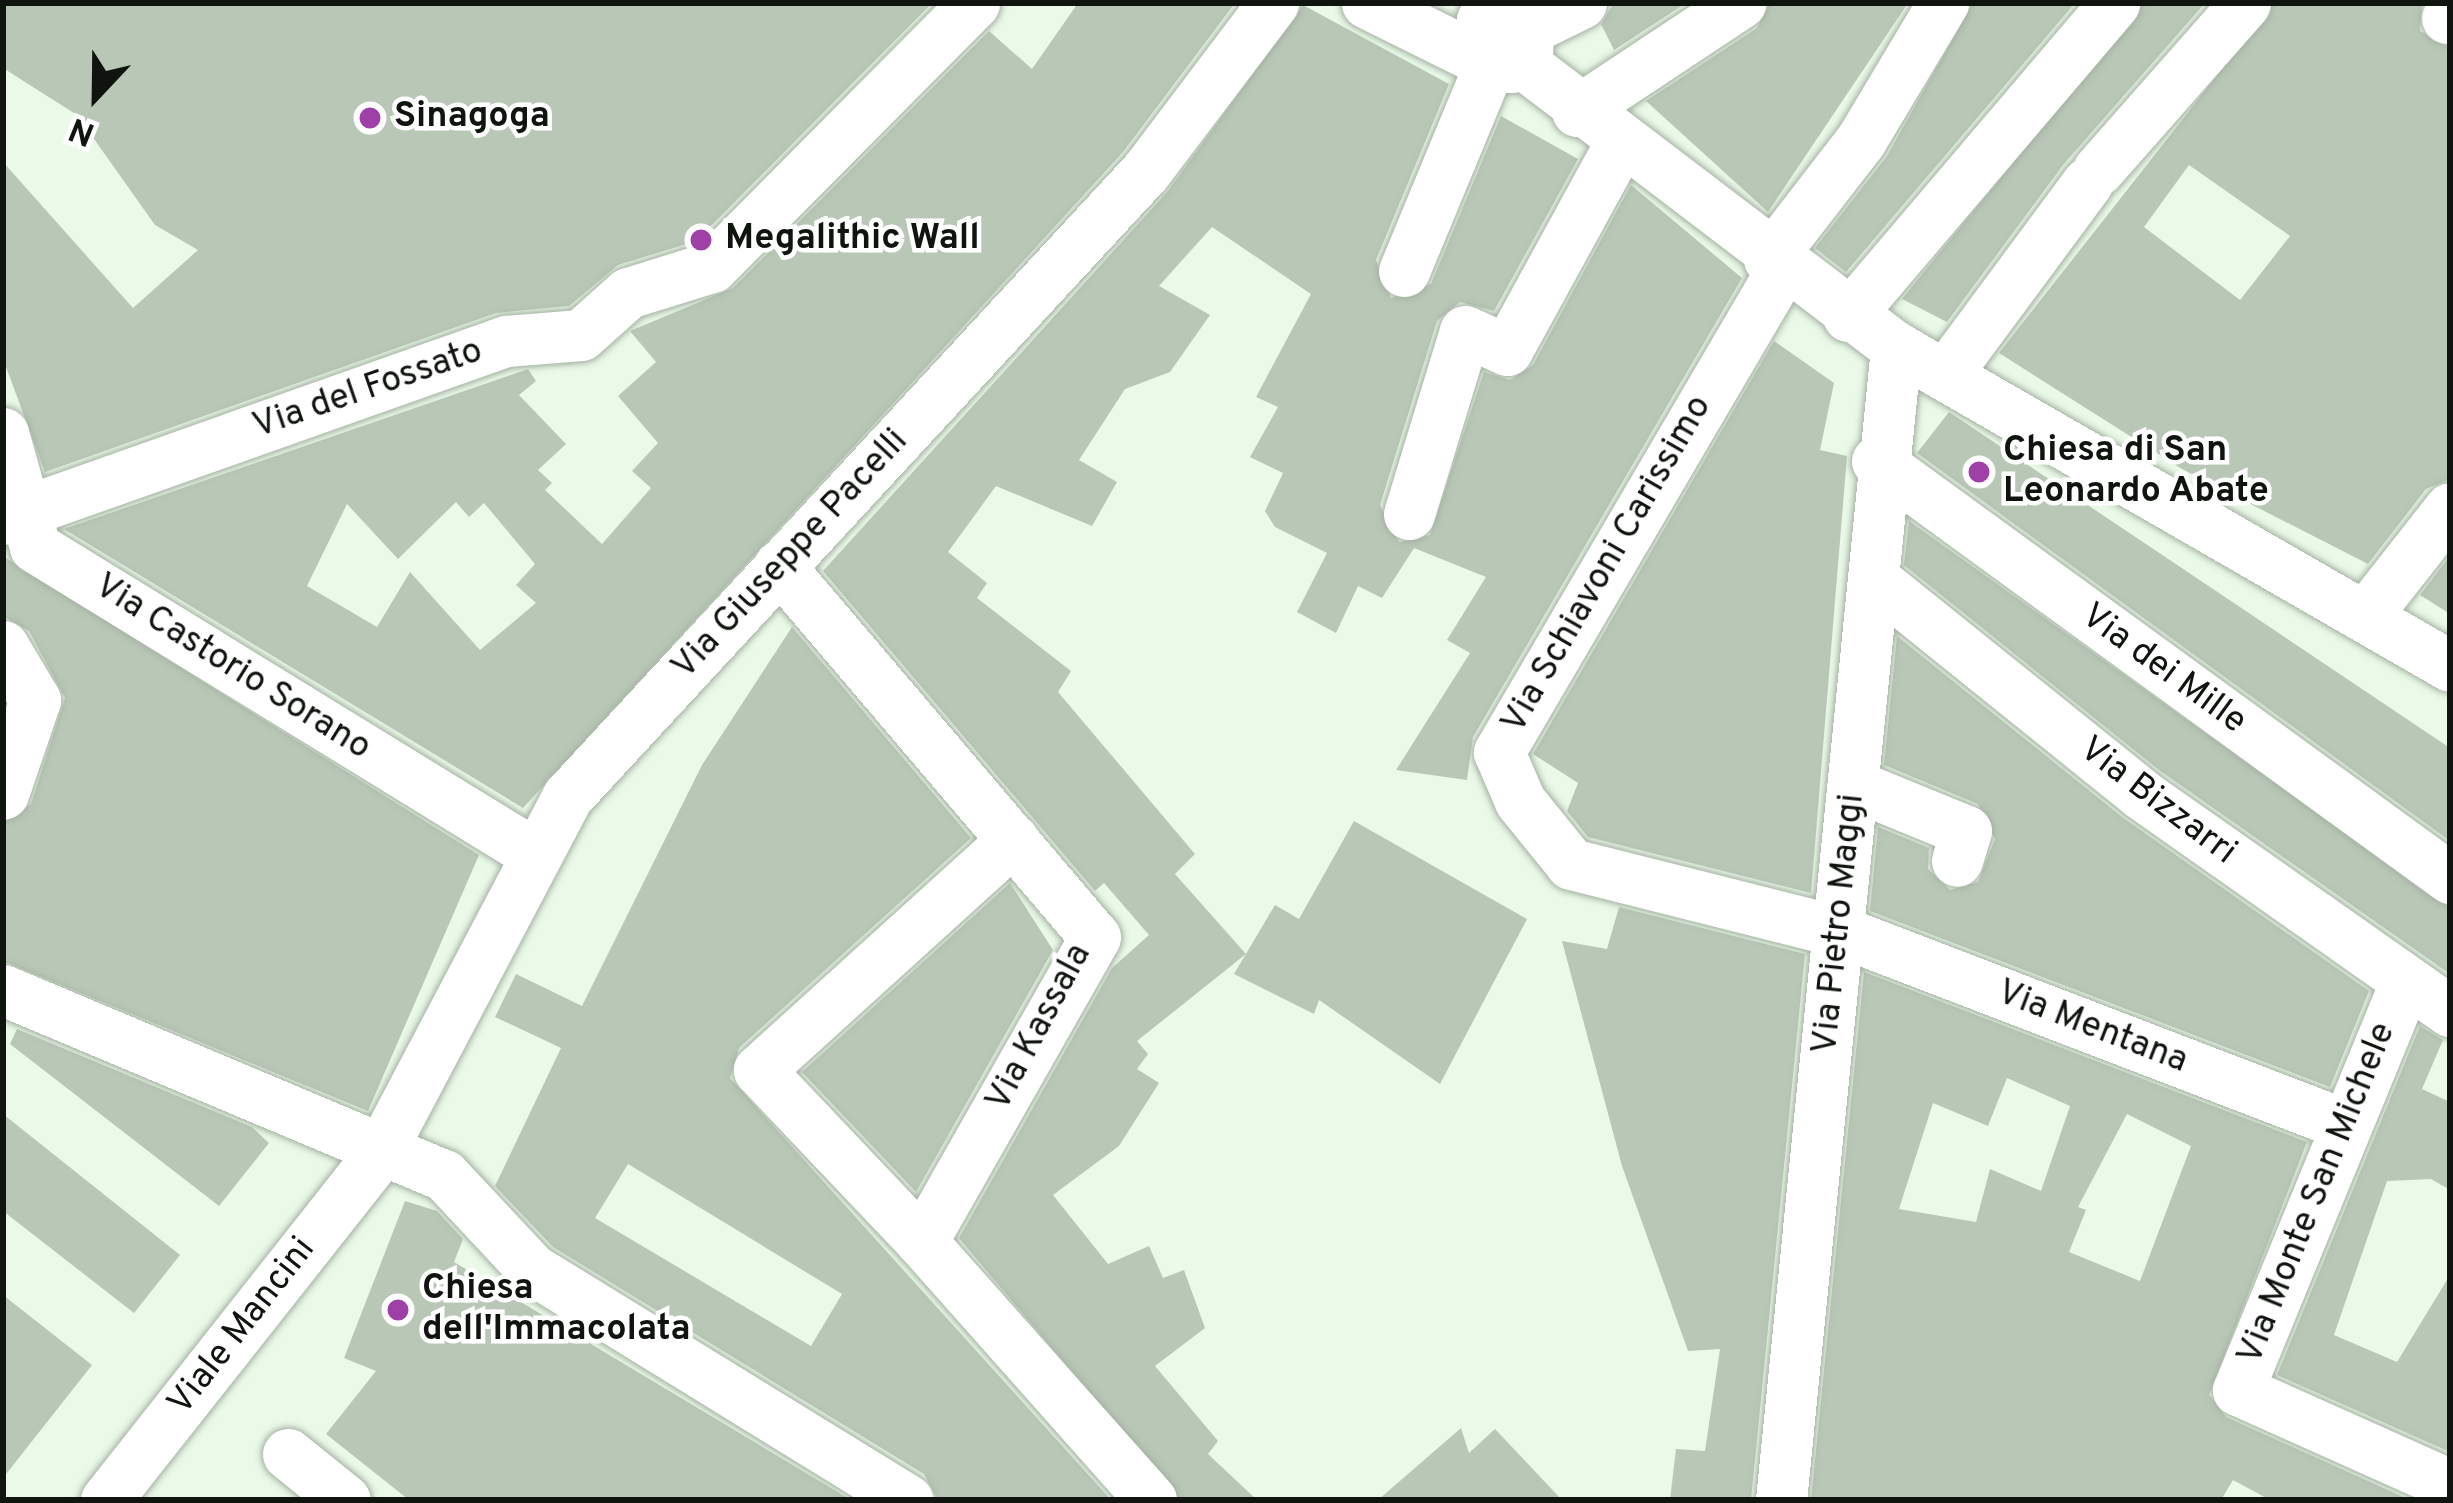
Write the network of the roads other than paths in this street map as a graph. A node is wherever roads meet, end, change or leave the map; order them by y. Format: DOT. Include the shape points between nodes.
graph roads {
  1 [pos="974,3"];
  2 [pos="1274,3"];
  3 [pos="1367,3"];
  4 [pos="1581,3"];
  5 [pos="1740,3"];
  6 [pos="1942,3"];
  7 [pos="2114,3"];
  8 [pos="2245,3"];
  9 [pos="1509,40"];
  10 [pos="1577,111"];
  11 [pos="1620,144"];
  12 [pos="1775,264"];
  13 [pos="1404,271"];
  14 [pos="1848,316"];
  15 [pos="1896,347"];
  16 [pos="1948,371"];
  17 [pos="3,433"];
  18 [pos="1876,461"];
  19 [pos="2450,508"];
  20 [pos="1409,514"];
  21 [pos="12,515"];
  22 [pos="778,566"];
  23 [pos="1874,579"];
  24 [pos="2365,616"];
  25 [pos="3,646"];
  26 [pos="2450,666"];
  27 [pos="1854,785"];
  28 [pos="3,794"];
  29 [pos="1012,841"];
  30 [pos="530,851"];
  31 [pos="1957,861"];
  32 [pos="2450,878"];
  33 [pos="1842,932"];
  34 [pos="2405,983"];
  35 [pos="3,990"];
  36 [pos="2450,1011"];
  37 [pos="2342,1124"];
  38 [pos="380,1154"];
  39 [pos="922,1242"];
  40 [pos="288,1454"];
  41 [pos="2450,1488"];
  42 [pos="106,1500"];
  43 [pos="345,1500"];
  44 [pos="908,1500"];
  45 [pos="1151,1500"];
  46 [pos="1781,1500"];
  47 [pos="2445,1500"];
  1 -- 21 [label="street, Via del Fossato" via="712,267 628,293 581,335 506,341"];
  2 -- 22 [label="street, Via Giuseppe Pacelli" via="1146,171"];
  3 -- 9 [label="street"];
  4 -- 9 [label="street"];
  5 -- 10 [label="street"];
  6 -- 12 [label="street"];
  7 -- 14 [label="street"];
  8 -- 16 [label="street" via="2093,177"];
  9 -- 10 [label="street"];
  9 -- 13 [label="street"];
  10 -- 11 [label="street"];
  11 -- 12 [label="street"];
  11 -- 20 [label="street" via="1507,350 1465,331"];
  12 -- 14 [label="street"];
  12 -- 33 [label="street, Via Schiavoni Carissimo" via="1499,752 1520,802 1571,864"];
  14 -- 15 [label="street"];
  15 -- 16 [label="street"];
  15 -- 18 [label="street, Via Pietro Maggi"];
  16 -- 24 [label="street"];
  17 -- 21 [label="street, Via Castorio Sorano"];
  18 -- 23 [label="street, Via Pietro Maggi"];
  18 -- 32 [label="street, Via dei Mille"];
  19 -- 24 [label="street"];
  21 -- 30 [label="street, Via Castorio Sorano" via="35,547"];
  22 -- 29 [label="street, Via Kassala"];
  22 -- 30 [label="street, Via Giuseppe Pacelli"];
  23 -- 27 [label="street, Via Pietro Maggi"];
  23 -- 34 [label="street, Via Bizzarri" via="2140,794"];
  24 -- 26 [label="street"];
  25 -- 28 [label="street" via="35,700"];
  27 -- 31 [label="street" via="1966,831"];
  27 -- 33 [label="street, Via Pietro Maggi"];
  29 -- 39 [label="street, Via Kassala" via="1094,937"];
  29 -- 39 [label="street" via="759,1070"];
  30 -- 38 [label="street, Via Giuseppe Pacelli"];
  33 -- 37 [label="street, Via Mentana"];
  33 -- 46 [label="street, Via Pietro Maggi"];
  34 -- 36 [label="street, Via Bizzarri"];
  34 -- 37 [label="street, Via Monte San Michele"];
  35 -- 38 [label="street"];
  37 -- 41 [label="street, Via Monte San Michele" via="2238,1390"];
  38 -- 42 [label="street, Viale Mancini"];
  38 -- 44 [label="street" via="444,1175 532,1269"];
  39 -- 45 [label="street"];
  40 -- 43 [label="street"];
  41 -- 47 [label="street"];
}
